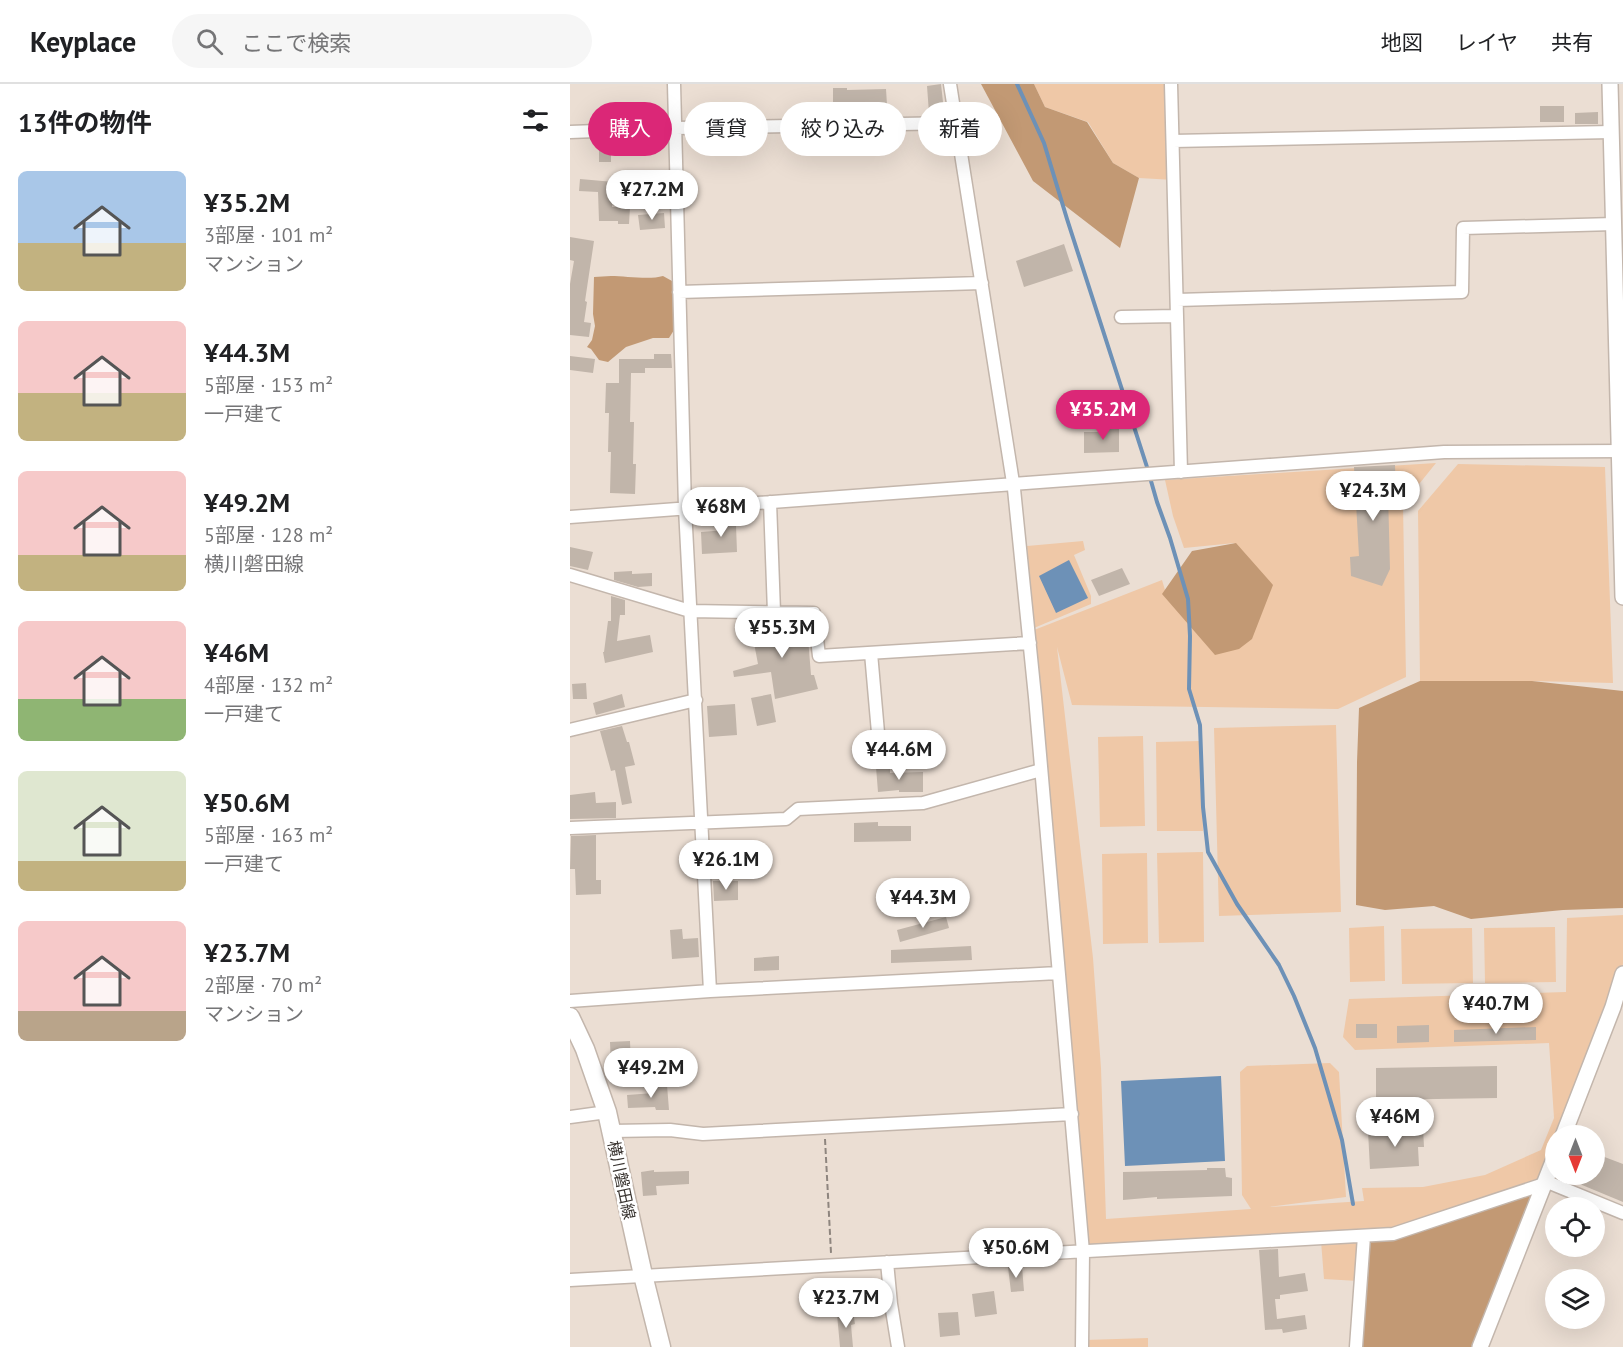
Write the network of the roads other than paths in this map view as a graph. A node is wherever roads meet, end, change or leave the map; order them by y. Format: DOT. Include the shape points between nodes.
graph roads {
  1 [pos="674,84"];
  2 [pos="950,84"];
  3 [pos="1171,84"];
  4 [pos="1610,84"];
  5 [pos="953,102"];
  6 [pos="918,124"];
  7 [pos="675,128"];
  8 [pos="1615,128"];
  9 [pos="570,132"];
  10 [pos="1173,141"];
  11 [pos="961,156"];
  12 [pos="1614,224"];
  13 [pos="982,283"];
  14 [pos="1619,287"];
  15 [pos="679,292"];
  16 [pos="1177,300"];
  17 [pos="1177,316"];
  18 [pos="1121,317"];
  19 [pos="1621,451"];
  20 [pos="1182,472"];
  21 [pos="1013,484"];
  22 [pos="770,502"];
  23 [pos="685,508"];
  24 [pos="570,517"];
  25 [pos="570,575"];
  26 [pos="1623,597"];
  27 [pos="690,611"];
  28 [pos="774,612"];
  29 [pos="1030,644"];
  30 [pos="871,653"];
  31 [pos="696,700"];
  32 [pos="570,729"];
  33 [pos="879,744"];
  34 [pos="1041,770"];
  35 [pos="702,823"];
  36 [pos="570,828"];
  37 [pos="1058,973"];
  38 [pos="1623,974"];
  39 [pos="710,991"];
  40 [pos="570,1001"];
  41 [pos="1618,1009"];
  42 [pos="570,1017"];
  43 [pos="607,1112"];
  44 [pos="1072,1114"];
  45 [pos="570,1117"];
  46 [pos="1568,1125"];
  47 [pos="612,1131"];
  48 [pos="1545,1183"];
  49 [pos="1550,1185"];
  50 [pos="1623,1213"];
  51 [pos="1364,1236"];
  52 [pos="1083,1252"];
  53 [pos="887,1262"];
  54 [pos="643,1275"];
  55 [pos="570,1280"];
  56 [pos="661,1347"];
  57 [pos="898,1347"];
  58 [pos="1082,1347"];
  59 [pos="1356,1347"];
  60 [pos="1480,1347"];
  1 -- 7 [label="street"];
  2 -- 5 [label="street"];
  3 -- 10 [label="street"];
  4 -- 8 [label="street"];
  6 -- 7 [label="street"];
  7 -- 9 [label="street"];
  7 -- 15 [label="street"];
  8 -- 10 [label="street"];
  8 -- 12 [label="street"];
  10 -- 16 [label="street"];
  11 -- 13 [label="street"];
  12 -- 14 [label="street"];
  12 -- 16 [label="street" via="1463,228 1462,292"];
  13 -- 15 [label="street"];
  13 -- 21 [label="street"];
  14 -- 19 [label="street"];
  15 -- 23 [label="street"];
  16 -- 17 [label="street"];
  17 -- 18 [label="street"];
  17 -- 20 [label="street"];
  19 -- 20 [label="street" via="1444,452"];
  19 -- 26 [label="street"];
  20 -- 21 [label="street"];
  21 -- 22 [label="street"];
  21 -- 29 [label="street"];
  22 -- 23 [label="street"];
  22 -- 28 [label="street"];
  23 -- 24 [label="street"];
  23 -- 27 [label="street"];
  25 -- 27 [label="street"];
  27 -- 28 [label="street"];
  27 -- 31 [label="street"];
  28 -- 30 [label="street" via="814,613 819,656"];
  29 -- 30 [label="street"];
  29 -- 34 [label="street"];
  30 -- 33 [label="street"];
  31 -- 32 [label="street"];
  31 -- 35 [label="street"];
  34 -- 35 [label="street" via="923,804 798,809 786,819"];
  34 -- 37 [label="street"];
  35 -- 36 [label="street"];
  35 -- 39 [label="street"];
  37 -- 39 [label="street"];
  37 -- 44 [label="street"];
  38 -- 41 [label="street"];
  39 -- 40 [label="street"];
  41 -- 46 [label="street"];
  42 -- 43 [label="main road, 横川磐田線"];
  43 -- 45 [label="street"];
  43 -- 47 [label="main road, 横川磐田線"];
  44 -- 47 [label="street" via="703,1134"];
  44 -- 52 [label="street"];
  47 -- 54 [label="main road, 横川磐田線"];
  48 -- 51 [label="street" via="1393,1234"];
  48 -- 60 [label="street"];
  49 -- 50 [label="street"];
  51 -- 52 [label="street"];
  51 -- 59 [label="street"];
  52 -- 53 [label="street"];
  52 -- 58 [label="street"];
  53 -- 54 [label="street"];
  53 -- 57 [label="street"];
  54 -- 55 [label="street"];
  54 -- 56 [label="main road, 横川磐田線"];
}
